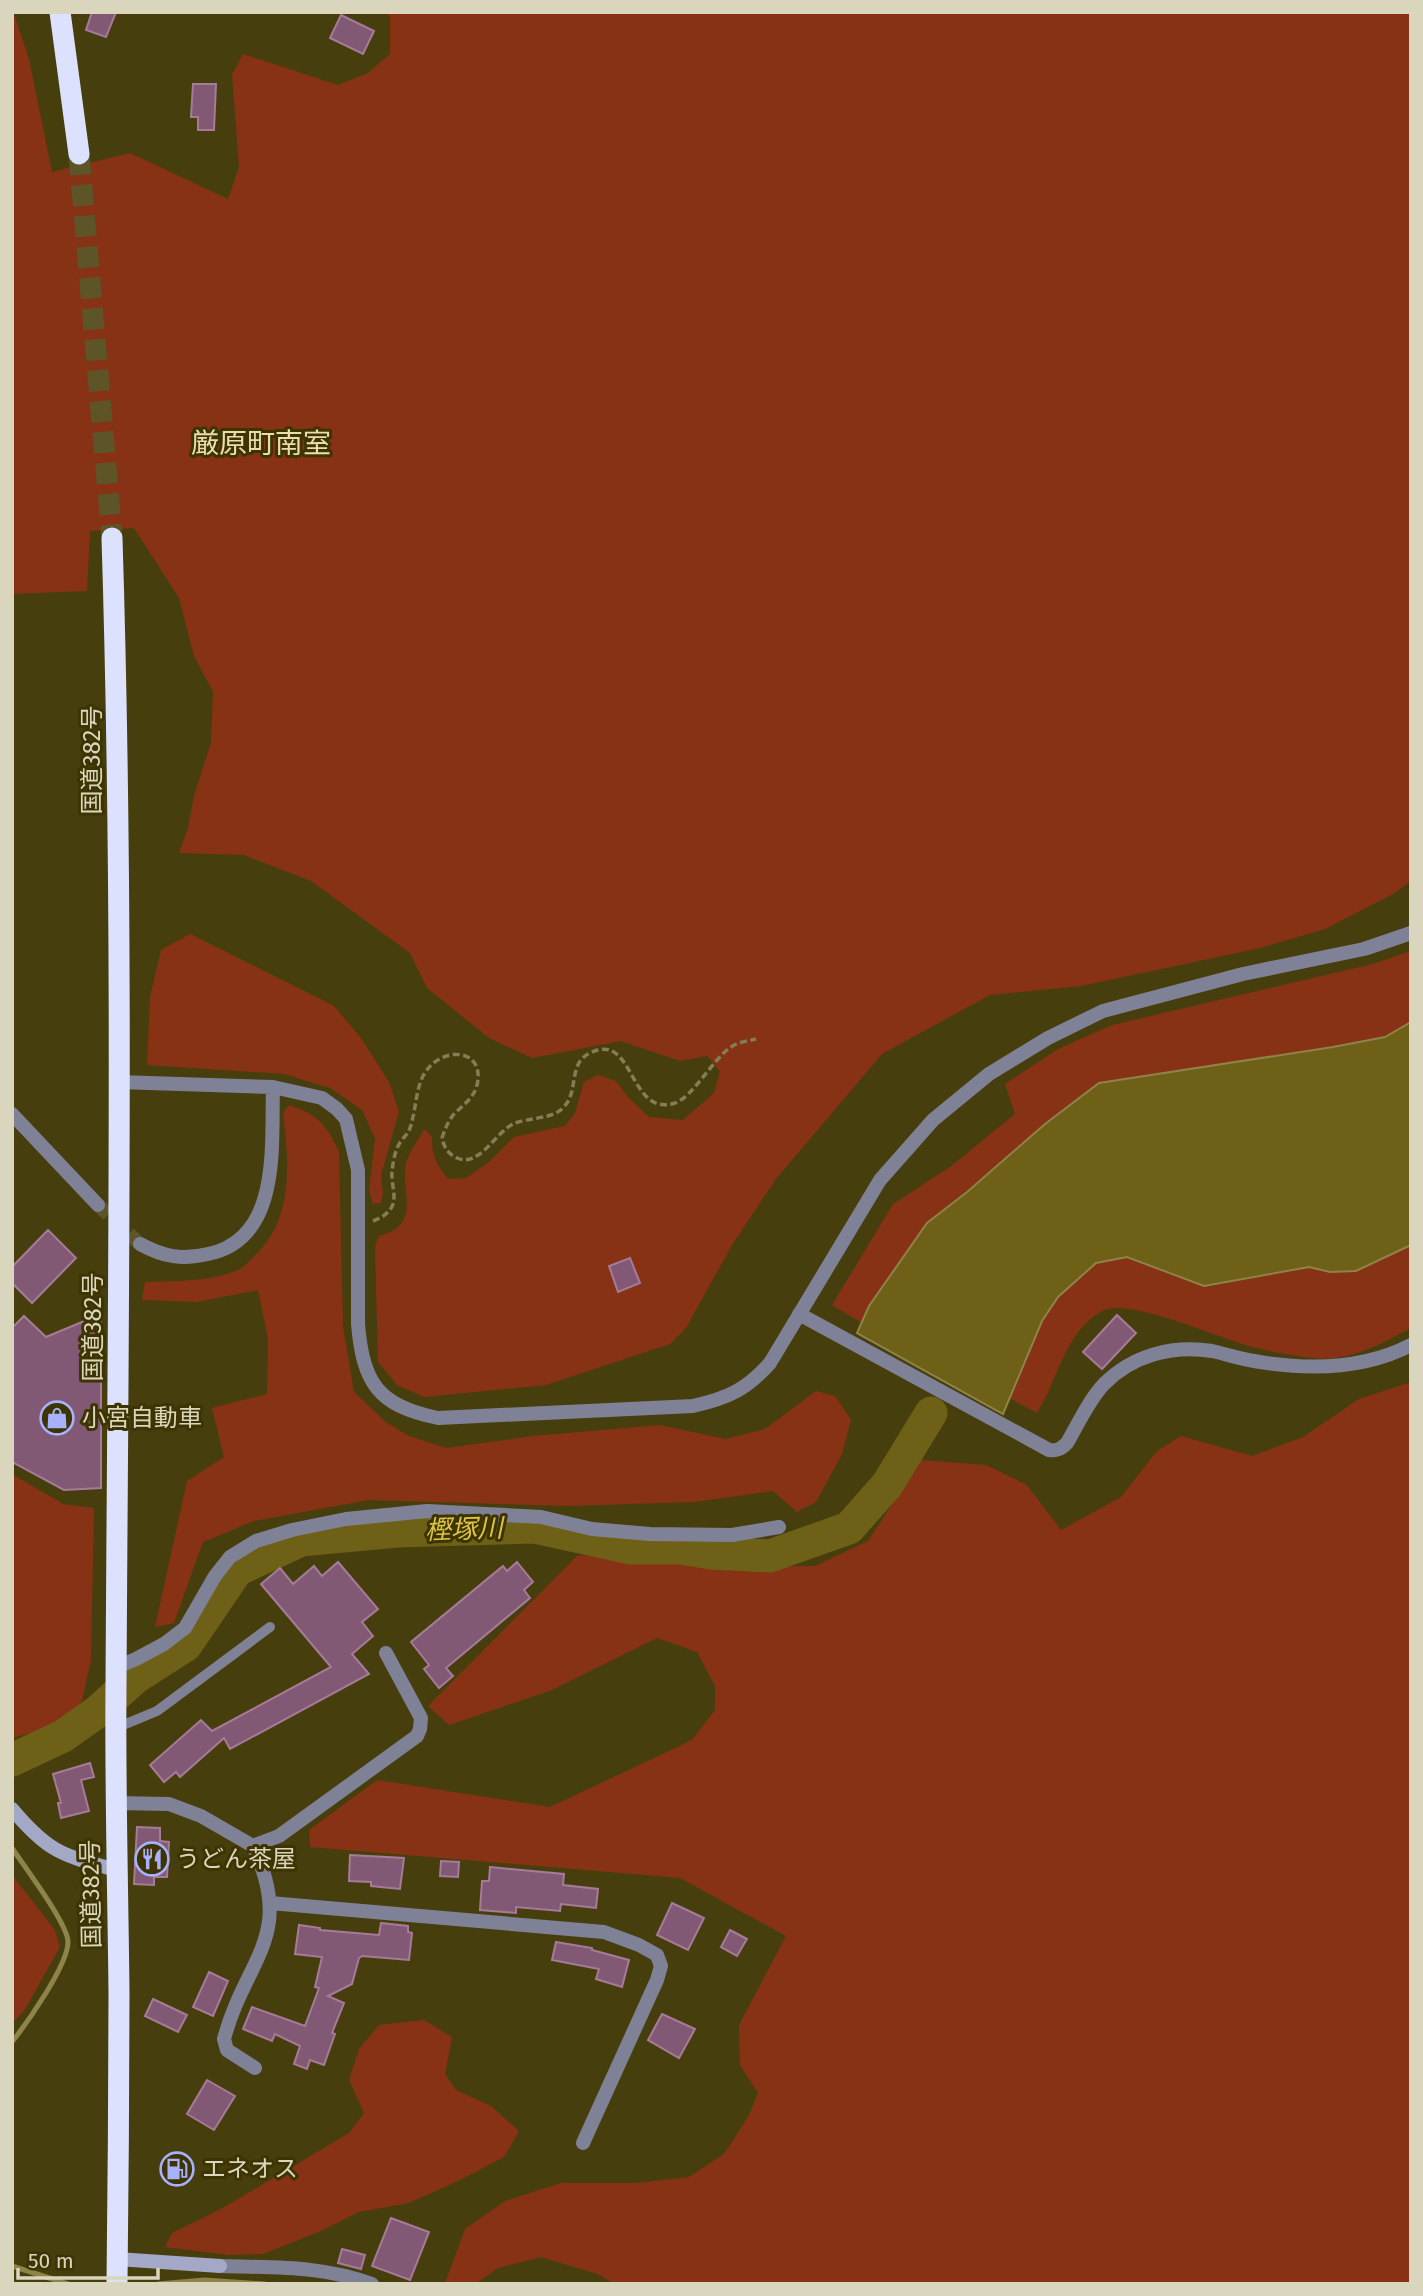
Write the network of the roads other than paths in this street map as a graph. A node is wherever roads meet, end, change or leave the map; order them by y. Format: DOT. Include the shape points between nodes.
graph roads {
  1 [pos="60,12"];
  2 [pos="79,154"];
  3 [pos="112,538"];
  4 [pos="1411,933"];
  5 [pos="118,1082"];
  6 [pos="273,1087"];
  7 [pos="12,1114"];
  8 [pos="98,1205"];
  9 [pos="140,1244"];
  10 [pos="799,1314"];
  11 [pos="1411,1345"];
  12 [pos="779,1527"];
  13 [pos="270,1627"];
  14 [pos="386,1653"];
  15 [pos="116,1675"];
  16 [pos="116,1722"];
  17 [pos="116,1803"];
  18 [pos="12,1809"];
  19 [pos="253,1846"];
  20 [pos="116,1870"];
  21 [pos="270,1903"];
  22 [pos="255,2068"];
  23 [pos="583,2143"];
  24 [pos="117,2259"];
  25 [pos="117,2284"];
  26 [pos="372,2284"];
  1 -- 2 [label="highway"];
  3 -- 5 [label="highway, 国道382号" via="118,732"];
  4 -- 10 [label="street" via="1364,949 1243,974 1103,1011 989,1074 933,1120 880,1180"];
  5 -- 6 [label="street"];
  5 -- 15 [label="highway, 国道382号"];
  6 -- 9 [label="street" via="270,1181 248,1230 234,1244 193,1257 172,1258"];
  6 -- 10 [label="street" via="322,1098 346,1119 358,1170 360,1349 367,1374 379,1391 412,1413 438,1418 712,1402 753,1382"];
  7 -- 8 [label="street"];
  10 -- 11 [label="street" via="1055,1451 1067,1443 1103,1385 1140,1358 1183,1348 1297,1366 1360,1364"];
  12 -- 15 [label="street" via="732,1535 650,1534 541,1517 427,1511 292,1530 256,1541 230,1558 185,1628"];
  13 -- 16 [label="lane" via="157,1711"];
  14 -- 19 [label="street" via="421,1718 417,1736 299,1823"];
  15 -- 16 [label="highway, 国道382号"];
  16 -- 17 [label="highway, 国道382号"];
  17 -- 19 [label="street" via="169,1804 201,1816"];
  17 -- 20 [label="highway, 国道382号"];
  18 -- 20 [label="street" via="53,1850"];
  19 -- 21 [label="street" via="264,1868"];
  20 -- 24 [label="highway, 国道382号"];
  21 -- 22 [label="street" via="267,1938 224,2039 227,2050"];
  21 -- 23 [label="street" via="604,1932 657,1955 661,1966 657,1980"];
  24 -- 25 [label="highway, 国道382号"];
  24 -- 26 [label="street" via="298,2267"];
}
